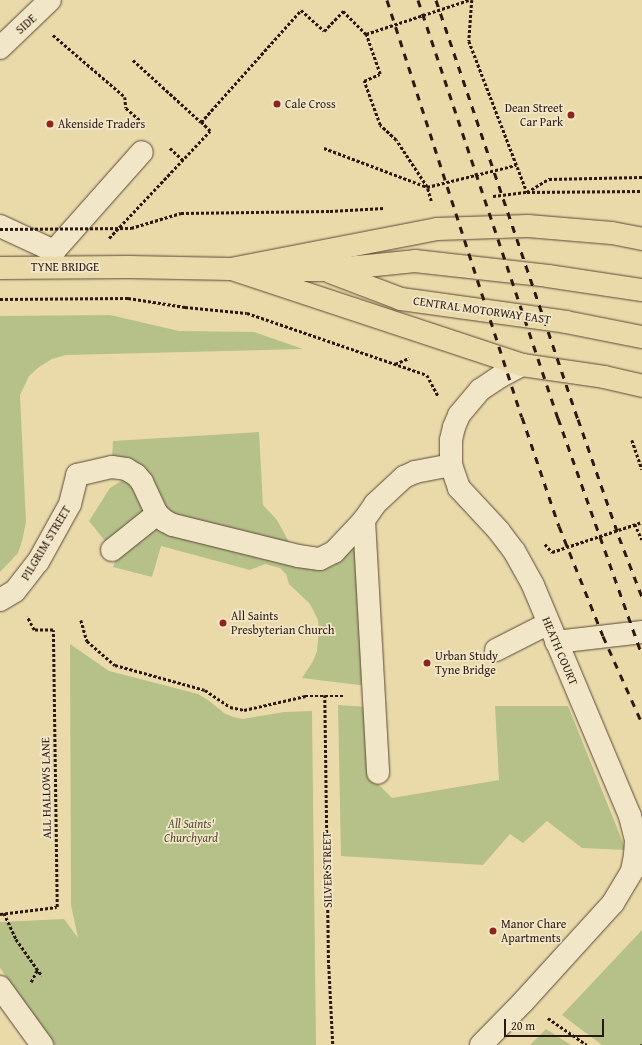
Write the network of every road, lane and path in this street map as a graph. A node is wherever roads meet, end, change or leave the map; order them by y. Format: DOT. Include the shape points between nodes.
graph roads {
  1 [pos="50,0"];
  2 [pos="470,0"];
  3 [pos="366,34"];
  4 [pos="58,39"];
  5 [pos="0,48"];
  6 [pos="133,60"];
  7 [pos="126,108"];
  8 [pos="200,122"];
  9 [pos="168,146"];
  10 [pos="324,148"];
  11 [pos="142,152"];
  12 [pos="183,160"];
  13 [pos="516,166"];
  14 [pos="642,177"];
  15 [pos="427,187"];
  16 [pos="642,191"];
  17 [pos="527,192"];
  18 [pos="425,204"];
  19 [pos="389,208"];
  20 [pos="0,227"];
  21 [pos="108,239"];
  22 [pos="642,239"];
  23 [pos="0,268"];
  24 [pos="231,269"];
  25 [pos="327,270"];
  26 [pos="642,290"];
  27 [pos="0,299"];
  28 [pos="642,337"];
  29 [pos="522,365"];
  30 [pos="642,386"];
  31 [pos="437,396"];
  32 [pos="632,440"];
  33 [pos="452,465"];
  34 [pos="642,469"];
  35 [pos="157,514"];
  36 [pos="364,520"];
  37 [pos="642,522"];
  38 [pos="635,524"];
  39 [pos="642,540"];
  40 [pos="542,541"];
  41 [pos="112,550"];
  42 [pos="0,600"];
  43 [pos="82,620"];
  44 [pos="34,630"];
  45 [pos="552,632"];
  46 [pos="642,632"];
  47 [pos="496,650"];
  48 [pos="378,773"];
  49 [pos="639,854"];
  50 [pos="4,913"];
  51 [pos="0,914"];
  52 [pos="42,976"];
  53 [pos="0,987"];
  54 [pos="523,1002"];
  55 [pos="42,1045"];
  56 [pos="333,1045"];
  57 [pos="481,1045"];
  58 [pos="587,1045"];
  1 -- 5 [label="street, SIDE"];
  2 -- 3 [label="path"];
  2 -- 13 [label="path" via="469,41"];
  3 -- 8 [label="path" via="343,11 324,31 301,10"];
  3 -- 15 [label="path" via="380,74 364,81 380,125 396,140"];
  4 -- 7 [label="path" via="125,97"];
  6 -- 8 [label="path"];
  8 -- 12 [label="path" via="210,132"];
  9 -- 12 [label="path"];
  10 -- 15 [label="path"];
  11 -- 20 [label="street" via="54,251"];
  12 -- 21 [label="path"];
  13 -- 15 [label="path"];
  13 -- 17 [label="path"];
  14 -- 17 [label="path" via="549,179"];
  15 -- 18 [label="path" via="432,204"];
  16 -- 17 [label="path"];
  19 -- 20 [label="path, bridge" via="181,213 131,228"];
  22 -- 24 [label="highway" via="612,233 528,226 437,229"];
  23 -- 24 [label="highway, TYNE BRIDGE"];
  24 -- 25 [label="highway, CENTRAL MOTORWAY EAST"];
  24 -- 29 [label="highway"];
  25 -- 26 [label="highway, CENTRAL MOTORWAY EAST" via="415,261"];
  25 -- 28 [label="highway, CENTRAL MOTORWAY EAST" via="401,299 566,322"];
  27 -- 31 [label="path" via="128,298 247,313 427,375"];
  29 -- 30 [label="highway" via="604,377"];
  29 -- 33 [label="street" via="480,390 459,415 451,440"];
  32 -- 34 [label="path"];
  33 -- 36 [label="street" via="415,472 404,477 375,504"];
  33 -- 45 [label="street, HEATH COURT" via="463,493 514,551 533,585"];
  35 -- 36 [label="street" via="173,525 298,556 320,559 334,552"];
  35 -- 41 [label="street"];
  35 -- 42 [label="street, PILGRIM STREET" via="142,482 131,472 112,467 77,475 70,504 38,562 15,591"];
  36 -- 48 [label="street"];
  37 -- 38 [label="path"];
  38 -- 39 [label="path"];
  38 -- 40 [label="path" via="552,552"];
  43 -- 56 [label="path, SILVER STREET" via="87,641 114,665 205,690 230,707 244,710 293,698 325,695 329,966"];
  44 -- 50 [label="path, ALL HALLOWS LANE" via="53,630 57,907"];
  45 -- 46 [label="street"];
  45 -- 47 [label="street"];
  45 -- 49 [label="street, HEATH COURT" via="630,816"];
  49 -- 54 [label="street, HEATH COURT" via="613,903"];
  50 -- 51 [label="path, ALL HALLOWS LANE"];
  50 -- 52 [label="path" via="16,939"];
  53 -- 55 [label="street"];
  54 -- 57 [label="street, HEATH COURT"];
  54 -- 58 [label="path"];
}
